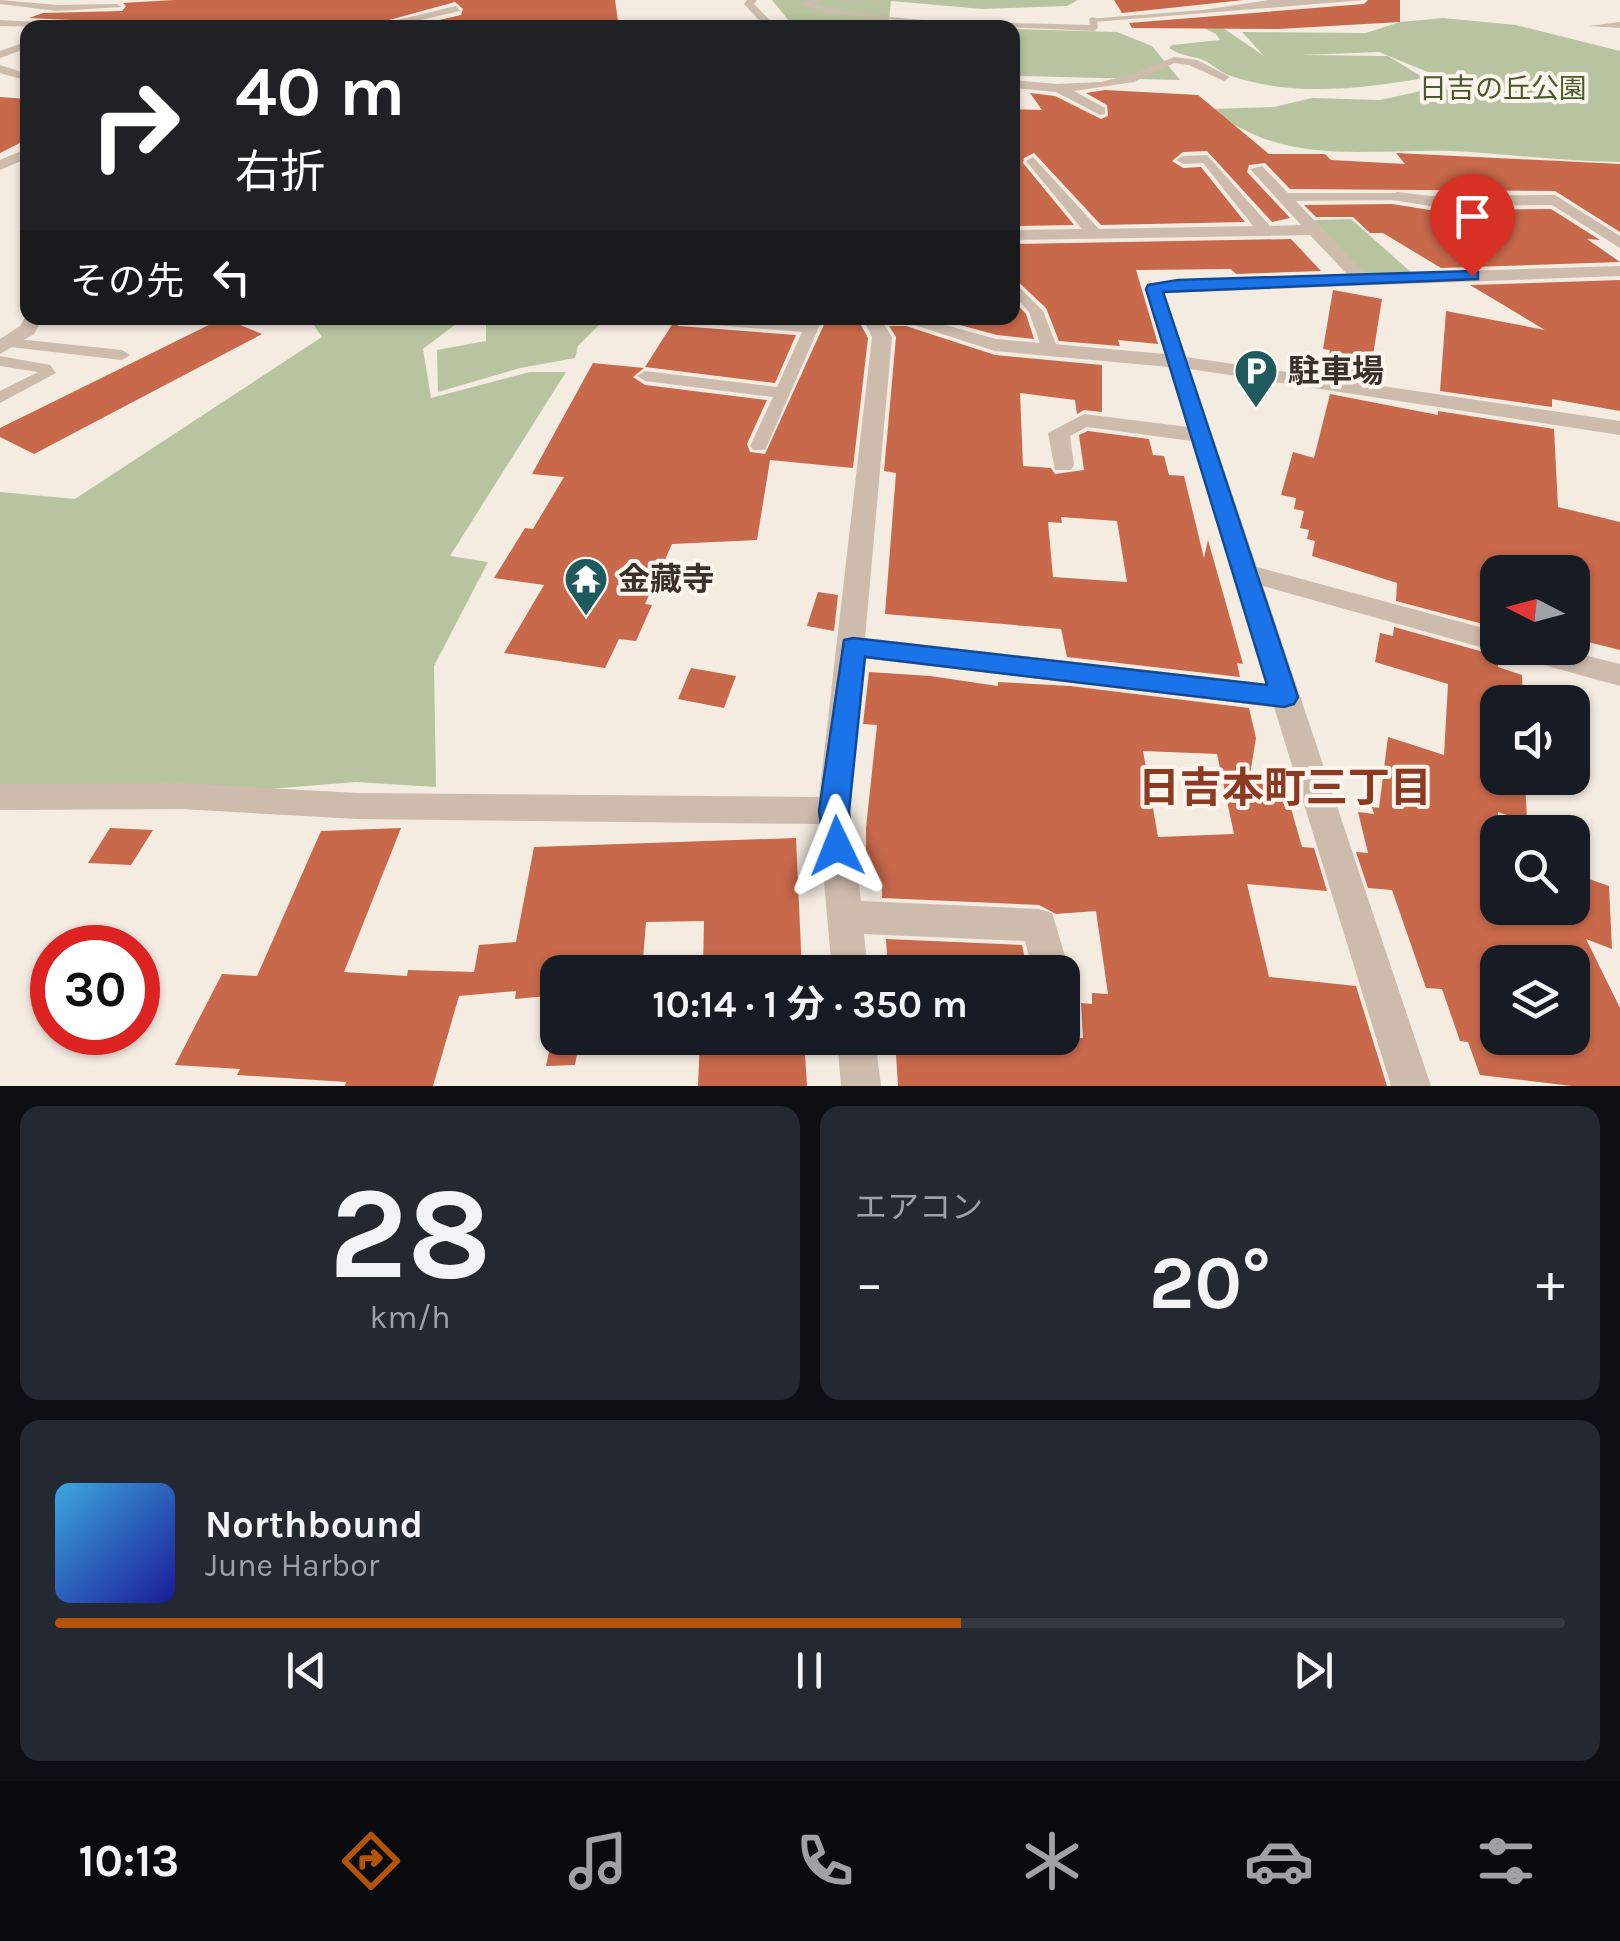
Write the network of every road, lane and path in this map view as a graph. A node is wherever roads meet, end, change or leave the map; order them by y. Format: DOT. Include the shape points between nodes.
graph roads {
  1 [pos="752,0"];
  2 [pos="819,0"];
  3 [pos="1359,0"];
  4 [pos="0,1"];
  5 [pos="456,2"];
  6 [pos="1278,2"];
  7 [pos="121,4"];
  8 [pos="1093,18"];
  9 [pos="86,20"];
  10 [pos="395,20"];
  11 [pos="764,20"];
  12 [pos="936,20"];
  13 [pos="1020,26"];
  14 [pos="1593,26"];
  15 [pos="1620,26"];
  16 [pos="1224,77"];
  17 [pos="1020,85"];
  18 [pos="1059,88"];
  19 [pos="1100,111"];
  20 [pos="1183,160"];
  21 [pos="1033,161"];
  22 [pos="1257,169"];
  23 [pos="1284,196"];
  24 [pos="1397,197"];
  25 [pos="1265,230"];
  26 [pos="1316,230"];
  27 [pos="1094,233"];
  28 [pos="1020,235"];
  29 [pos="1620,243"];
  30 [pos="1620,271"];
  31 [pos="1361,279"];
  32 [pos="1020,293"];
  33 [pos="30,325"];
  34 [pos="812,325"];
  35 [pos="876,325"];
  36 [pos="933,325"];
  37 [pos="2,351"];
  38 [pos="1052,352"];
  39 [pos="122,355"];
  40 [pos="1174,360"];
  41 [pos="645,376"];
  42 [pos="782,393"];
  43 [pos="0,398"];
  44 [pos="1620,428"];
  45 [pos="1198,435"];
  46 [pos="759,446"];
  47 [pos="1063,465"];
  48 [pos="1243,572"];
  49 [pos="1480,637"];
  50 [pos="853,647"];
  51 [pos="1580,665"];
  52 [pos="1620,676"];
  53 [pos="1284,697"];
  54 [pos="0,797"];
  55 [pos="834,811"];
  56 [pos="844,917"];
  57 [pos="848,955"];
  58 [pos="1047,955"];
  59 [pos="858,1055"];
  60 [pos="861,1086"];
  61 [pos="1411,1086"];
  1 -- 11 [label="street"];
  2 -- 12 [label="lane" via="802,4"];
  3 -- 6 [label="street"];
  4 -- 7 [label="street" via="58,8"];
  5 -- 10 [label="street"];
  6 -- 8 [label="street"];
  7 -- 9 [label="street"];
  8 -- 13 [label="lane" via="1094,28"];
  14 -- 15 [label="lane"];
  16 -- 18 [label="street" via="1195,62 1167,60 1135,78"];
  17 -- 18 [label="street"];
  18 -- 19 [label="street"];
  20 -- 25 [label="street" via="1207,159"];
  21 -- 27 [label="street"];
  22 -- 23 [label="street"];
  23 -- 24 [label="lane"];
  23 -- 26 [label="street"];
  24 -- 29 [label="street" via="1555,200"];
  25 -- 26 [label="street"];
  25 -- 27 [label="street"];
  26 -- 31 [label="street"];
  27 -- 28 [label="street"];
  30 -- 31 [label="street"];
  31 -- 40 [label="street" via="1154,289"];
  32 -- 38 [label="lane" via="1036,311"];
  33 -- 37 [label="street"];
  34 -- 42 [label="lane"];
  35 -- 50 [label="street" via="882,337"];
  36 -- 38 [label="street" via="994,345"];
  37 -- 39 [label="lane"];
  37 -- 43 [label="lane" via="48,372"];
  38 -- 40 [label="street"];
  40 -- 44 [label="street"];
  40 -- 45 [label="street"];
  41 -- 42 [label="lane"];
  42 -- 46 [label="lane"];
  45 -- 47 [label="street" via="1084,420 1059,433"];
  45 -- 48 [label="street"];
  48 -- 49 [label="street"];
  48 -- 53 [label="street"];
  50 -- 53 [label="street"];
  50 -- 55 [label="street"];
  51 -- 52 [label="street"];
  53 -- 61 [label="street"];
  54 -- 55 [label="street"];
  55 -- 56 [label="street"];
  56 -- 57 [label="street"];
  56 -- 58 [label="street" via="1039,925"];
  59 -- 60 [label="street"];
}
